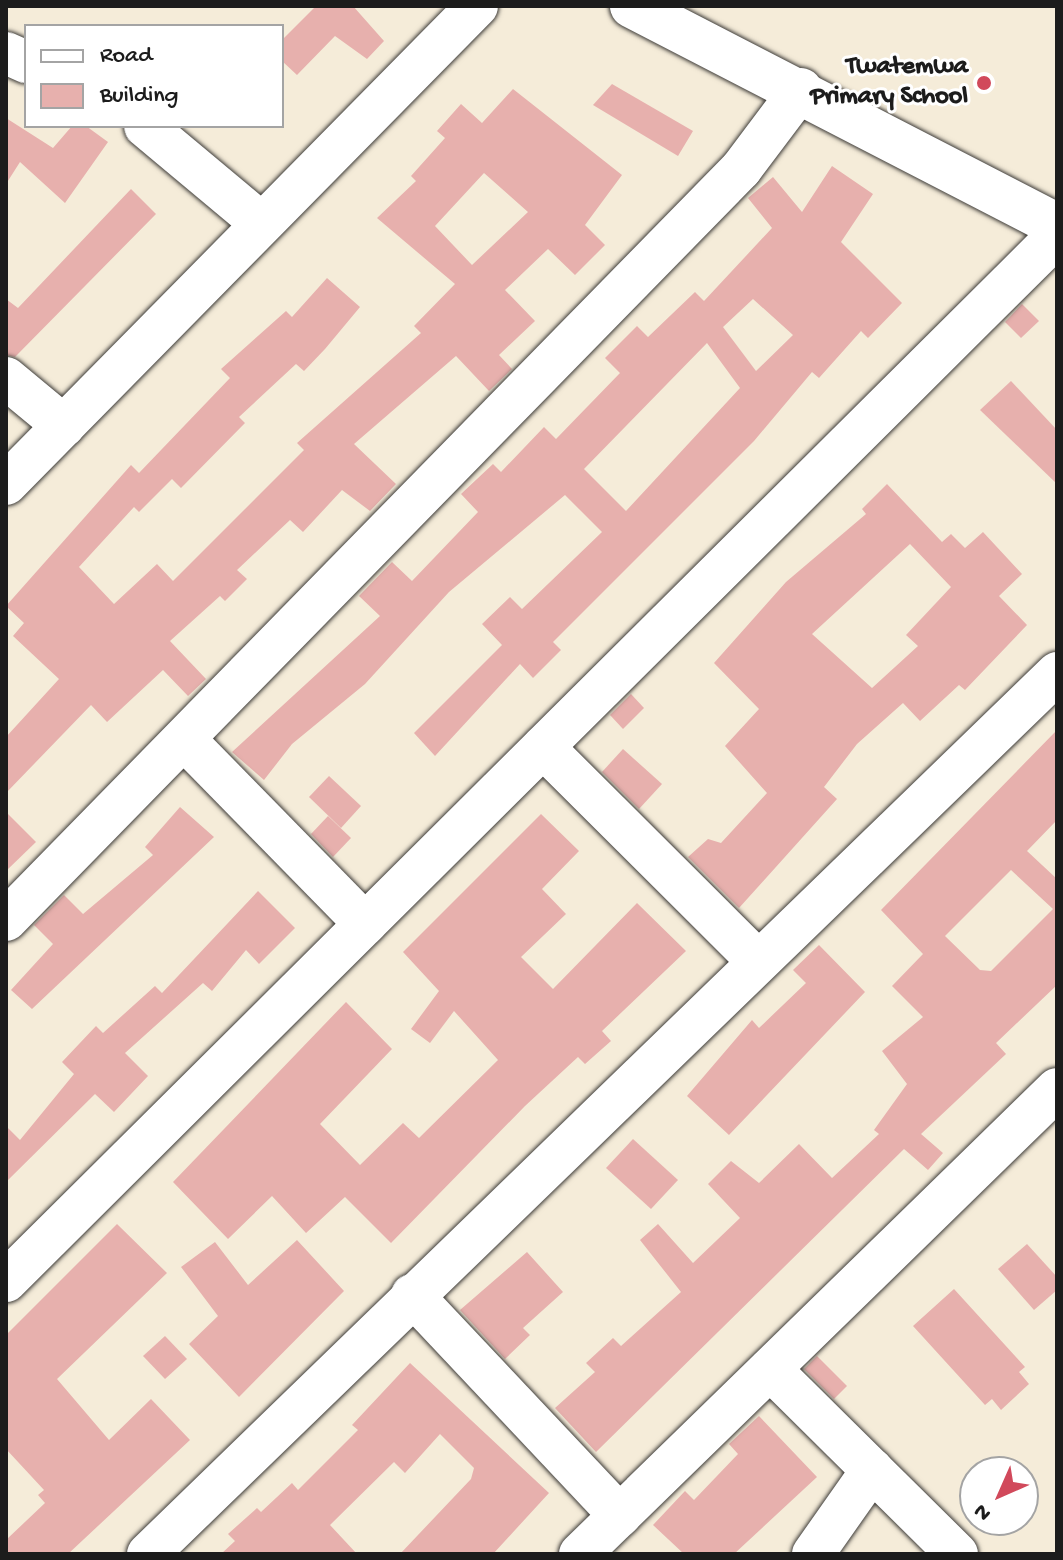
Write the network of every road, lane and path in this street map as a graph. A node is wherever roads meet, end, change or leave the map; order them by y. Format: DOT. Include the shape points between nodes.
graph roads {
  1 [pos="477,6"];
  2 [pos="632,6"];
  3 [pos="801,89"];
  4 [pos="147,128"];
  5 [pos="261,223"];
  6 [pos="1057,225"];
  7 [pos="1057,236"];
  8 [pos="6,378"];
  9 [pos="64,426"];
  10 [pos="6,484"];
  11 [pos="1057,673"];
  12 [pos="186,741"];
  13 [pos="543,747"];
  14 [pos="6,920"];
  15 [pos="365,924"];
  16 [pos="757,960"];
  17 [pos="1057,1089"];
  18 [pos="6,1281"];
  19 [pos="412,1295"];
  20 [pos="770,1369"];
  21 [pos="872,1470"];
  22 [pos="620,1516"];
  23 [pos="148,1554"];
  24 [pos="580,1554"];
  25 [pos="813,1554"];
  26 [pos="957,1554"];
  1 -- 5 [label="street"];
  2 -- 3 [label="main road"];
  3 -- 6 [label="main road"];
  3 -- 12 [label="street" via="741,169"];
  4 -- 5 [label="street"];
  5 -- 9 [label="street"];
  7 -- 13 [label="street"];
  8 -- 9 [label="street"];
  9 -- 10 [label="street"];
  11 -- 16 [label="street"];
  12 -- 14 [label="street"];
  12 -- 15 [label="street"];
  13 -- 15 [label="street"];
  13 -- 16 [label="street"];
  15 -- 18 [label="street"];
  16 -- 19 [label="street"];
  17 -- 20 [label="street"];
  19 -- 22 [label="street"];
  19 -- 23 [label="street"];
  20 -- 21 [label="street"];
  20 -- 22 [label="street"];
  21 -- 25 [label="street"];
  21 -- 26 [label="street"];
  22 -- 24 [label="street"];
}
